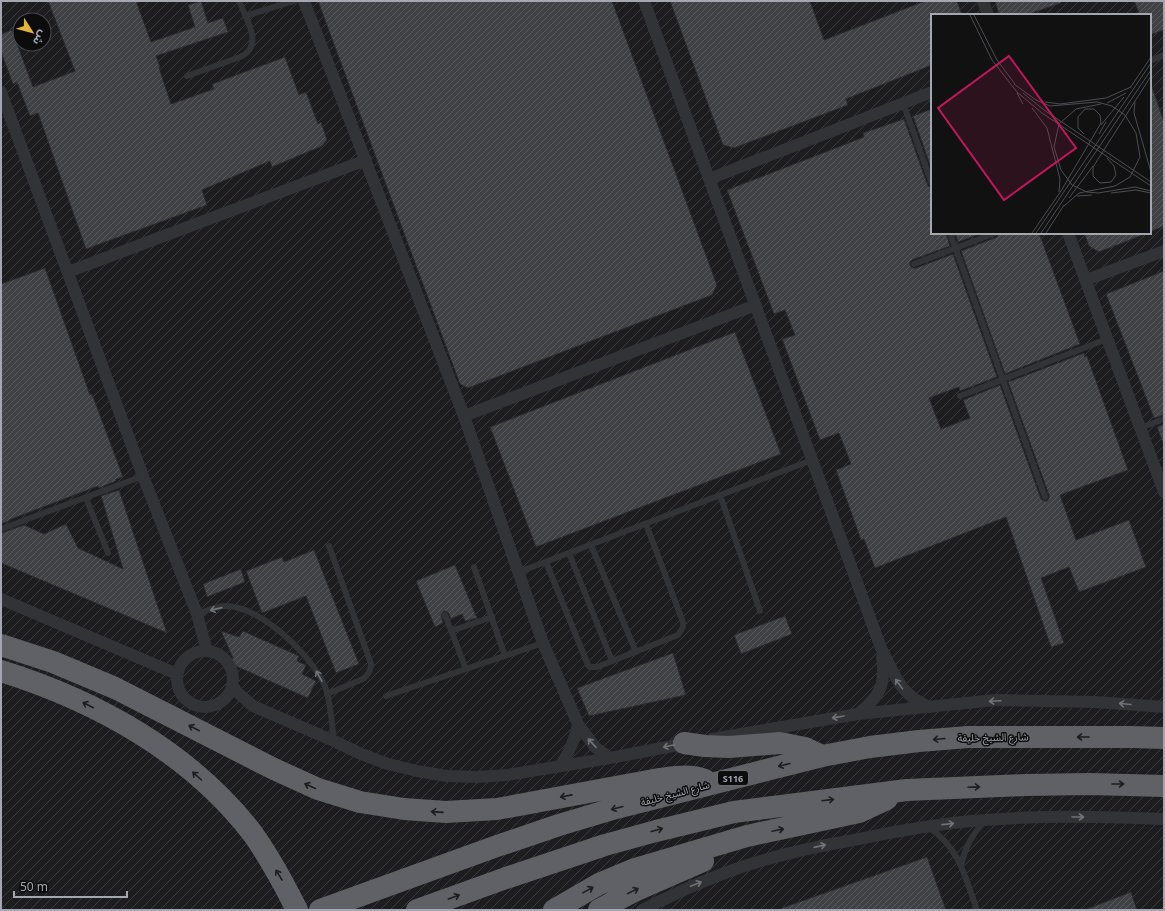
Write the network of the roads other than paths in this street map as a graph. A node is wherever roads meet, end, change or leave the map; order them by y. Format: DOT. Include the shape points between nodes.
graph roads {
  1 [pos="239,1"];
  2 [pos="294,1"];
  3 [pos="304,1"];
  4 [pos="644,1"];
  5 [pos="983,1"];
  6 [pos="988,14"];
  7 [pos="245,16"];
  8 [pos="1164,55"];
  9 [pos="1151,61"];
  10 [pos="187,76"];
  11 [pos="1,92"];
  12 [pos="931,92"];
  13 [pos="903,104"];
  14 [pos="366,160"];
  15 [pos="710,179"];
  16 [pos="931,181"];
  17 [pos="950,234"];
  18 [pos="992,234"];
  19 [pos="1068,234"];
  20 [pos="955,248"];
  21 [pos="1164,251"];
  22 [pos="914,264"];
  23 [pos="68,272"];
  24 [pos="1086,280"];
  25 [pos="756,305"];
  26 [pos="1107,339"];
  27 [pos="1003,379"];
  28 [pos="960,396"];
  29 [pos="464,416"];
  30 [pos="1164,418"];
  31 [pos="1140,428"];
  32 [pos="812,460"];
  33 [pos="143,476"];
  34 [pos="1164,492"];
  35 [pos="720,495"];
  36 [pos="1046,497"];
  37 [pos="86,498"];
  38 [pos="646,524"];
  39 [pos="1,529"];
  40 [pos="591,544"];
  41 [pos="328,546"];
  42 [pos="108,553"];
  43 [pos="569,553"];
  44 [pos="546,562"];
  45 [pos="474,567"];
  46 [pos="519,572"];
  47 [pos="1,599"];
  48 [pos="760,611"];
  49 [pos="197,614"];
  50 [pos="445,615"];
  51 [pos="492,617"];
  52 [pos="451,631"];
  53 [pos="544,643"];
  54 [pos="1,645"];
  55 [pos="881,648"];
  56 [pos="207,651"];
  57 [pos="636,652"];
  58 [pos="505,656"];
  59 [pos="612,661"];
  60 [pos="466,669"];
  61 [pos="1,671"];
  62 [pos="177,674"];
  63 [pos="232,685"];
  64 [pos="327,694"];
  65 [pos="386,696"];
  66 [pos="930,707"];
  67 [pos="1164,707"];
  68 [pos="858,714"];
  69 [pos="578,724"];
  70 [pos="1164,738"];
  71 [pos="334,741"];
  72 [pos="684,743"];
  73 [pos="822,756"];
  74 [pos="610,758"];
  75 [pos="560,766"];
  76 [pos="714,783"];
  77 [pos="1164,786"];
  78 [pos="908,790"];
  79 [pos="1164,819"];
  80 [pos="985,820"];
  81 [pos="927,826"];
  82 [pos="747,836"];
  83 [pos="961,866"];
  84 [pos="659,905"];
  85 [pos="297,910"];
  86 [pos="320,910"];
  87 [pos="417,910"];
  88 [pos="554,910"];
  89 [pos="599,910"];
  90 [pos="642,910"];
  91 [pos="977,910"];
  1 -- 7 [label="lane"];
  2 -- 7 [label="lane"];
  3 -- 14 [label="street"];
  4 -- 15 [label="street"];
  5 -- 6 [label="street"];
  7 -- 10 [label="lane" via="254,42 247,54"];
  8 -- 9 [label="lane"];
  11 -- 23 [label="street"];
  12 -- 13 [label="street"];
  13 -- 15 [label="street"];
  13 -- 16 [label="lane"];
  14 -- 23 [label="street"];
  14 -- 29 [label="street"];
  15 -- 25 [label="street"];
  17 -- 20 [label="lane"];
  18 -- 20 [label="lane"];
  19 -- 24 [label="street"];
  20 -- 22 [label="lane"];
  20 -- 27 [label="lane"];
  21 -- 24 [label="street"];
  23 -- 33 [label="street"];
  24 -- 26 [label="street"];
  25 -- 29 [label="street"];
  25 -- 32 [label="street"];
  26 -- 27 [label="lane"];
  26 -- 31 [label="street"];
  27 -- 28 [label="lane"];
  27 -- 36 [label="lane"];
  29 -- 46 [label="street"];
  30 -- 31 [label="lane"];
  31 -- 34 [label="street"];
  32 -- 35 [label="lane"];
  32 -- 55 [label="street"];
  33 -- 37 [label="lane"];
  33 -- 49 [label="street"];
  35 -- 38 [label="lane"];
  35 -- 48 [label="lane"];
  37 -- 39 [label="lane"];
  37 -- 42 [label="lane"];
  38 -- 40 [label="lane"];
  38 -- 57 [label="lane" via="683,627 678,636"];
  40 -- 43 [label="lane"];
  40 -- 57 [label="lane"];
  41 -- 64 [label="lane" via="371,668 367,676"];
  43 -- 44 [label="lane"];
  43 -- 59 [label="lane"];
  44 -- 46 [label="lane"];
  44 -- 59 [label="lane" via="586,663 594,668"];
  45 -- 51 [label="lane"];
  46 -- 53 [label="street"];
  47 -- 62 [label="street"];
  49 -- 56 [label="street"];
  64 -- 49 [label="lane, one-way" via="309,660 285,635 266,622 247,611 226,606"];
  50 -- 52 [label="lane"];
  51 -- 52 [label="lane"];
  51 -- 58 [label="lane"];
  52 -- 60 [label="lane"];
  53 -- 58 [label="lane"];
  53 -- 69 [label="street"];
  76 -- 54 [label="highway, one-way" via="682,776 497,809 446,812 360,802 318,789 274,769 115,688 53,662"];
  66 -- 55 [label="street, one-way" via="914,699 901,686"];
  55 -- 68 [label="street" via="884,669 882,685 874,700"];
  56 -- 62 [label="street" via="188,657 183,661"];
  56 -- 63 [label="street" via="227,662 232,673"];
  57 -- 59 [label="lane"];
  58 -- 60 [label="lane"];
  60 -- 65 [label="lane"];
  85 -- 61 [label="highway, one-way" via="253,834 223,800 190,769 112,718 55,690"];
  62 -- 63 [label="street" via="179,692 187,702 199,707 212,707 223,701"];
  63 -- 71 [label="street" via="253,706"];
  64 -- 71 [label="lane"];
  67 -- 66 [label="street, one-way" via="1096,702 996,700"];
  66 -- 68 [label="street"];
  68 -- 72 [label="street, one-way"];
  74 -- 69 [label="street, one-way" via="595,747"];
  69 -- 75 [label="street" via="572,747"];
  70 -- 73 [label="highway, شارع الشيخ خليفة / S116, one-way" via="968,736 919,740"];
  71 -- 75 [label="street" via="388,764 447,776 507,775"];
  72 -- 73 [label="highway" via="729,747 780,743 805,748"];
  72 -- 74 [label="street, one-way"];
  73 -- 76 [label="highway, شارع الشيخ خليفة / S116, one-way"];
  74 -- 75 [label="street"];
  76 -- 86 [label="highway, شارع الشيخ خليفة / S116, one-way" via="559,825"];
  78 -- 77 [label="highway, one-way" via="1026,785"];
  82 -- 78 [label="highway, one-way" via="859,812"];
  87 -- 78 [label="highway, one-way" via="562,858 706,818 775,806"];
  80 -- 79 [label="street, one-way" via="1083,817"];
  81 -- 80 [label="street, one-way"];
  80 -- 83 [label="lane" via="969,841"];
  81 -- 83 [label="lane" via="948,843"];
  84 -- 81 [label="street, one-way" via="690,887 735,869 827,845"];
  88 -- 82 [label="highway, one-way" via="599,884 635,868"];
  89 -- 82 [label="highway, one-way" via="632,892 712,857"];
  83 -- 91 [label="lane"];
  84 -- 90 [label="street"];
}
